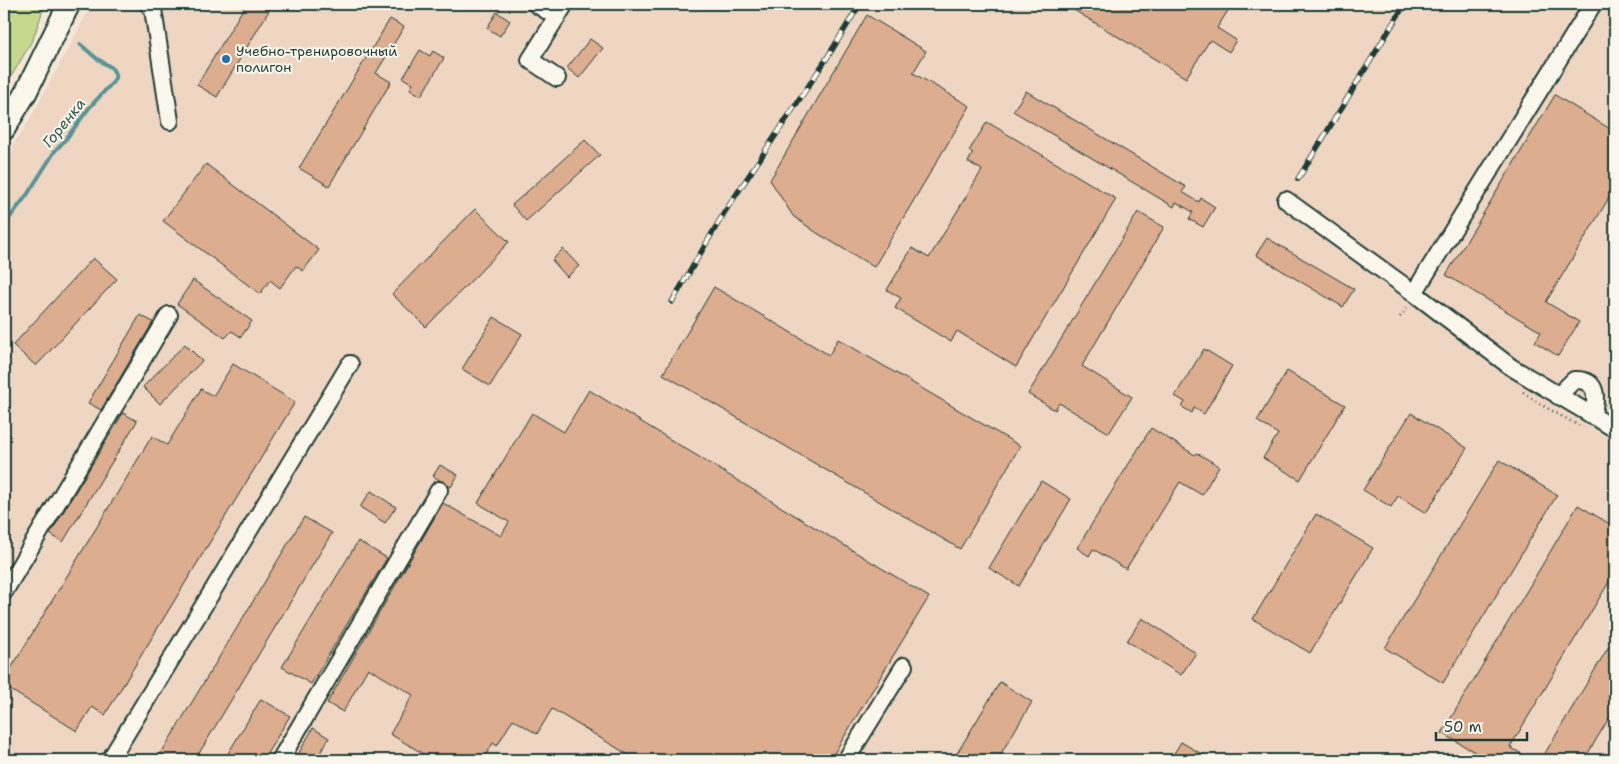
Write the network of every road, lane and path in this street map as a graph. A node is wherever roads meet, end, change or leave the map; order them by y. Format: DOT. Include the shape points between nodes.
graph roads {
  1 [pos="70,4"];
  2 [pos="148,4"];
  3 [pos="536,4"];
  4 [pos="1593,4"];
  5 [pos="561,10"];
  6 [pos="557,78"];
  7 [pos="170,121"];
  8 [pos="4,129"];
  9 [pos="1286,200"];
  10 [pos="1414,293"];
  11 [pos="169,315"];
  12 [pos="350,364"];
  13 [pos="1558,396"];
  14 [pos="1592,416"];
  15 [pos="1615,430"];
  16 [pos="439,490"];
  17 [pos="4,592"];
  18 [pos="904,666"];
  19 [pos="110,760"];
  20 [pos="280,760"];
  21 [pos="846,760"];
  1 -- 8 [label="main road"];
  2 -- 7 [label="lane" via="153,9"];
  3 -- 5 [label="lane"];
  4 -- 10 [label="lane"];
  5 -- 6 [label="lane" via="530,60"];
  9 -- 10 [label="lane"];
  10 -- 13 [label="lane"];
  11 -- 17 [label="lane"];
  12 -- 19 [label="lane"];
  13 -- 14 [label="lane"];
  13 -- 14 [label="lane" via="1574,380 1591,385 1596,394"];
  14 -- 15 [label="lane"];
  16 -- 20 [label="lane"];
  18 -- 21 [label="lane"];
}
